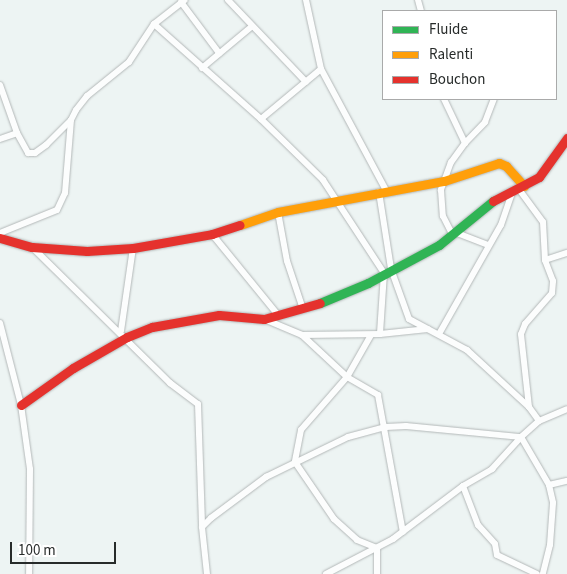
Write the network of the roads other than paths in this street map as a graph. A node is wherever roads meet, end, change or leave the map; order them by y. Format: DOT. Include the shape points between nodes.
graph roads {
  1 [pos="228,0"];
  2 [pos="306,0"];
  3 [pos="183,1"];
  4 [pos="154,24"];
  5 [pos="251,27"];
  6 [pos="219,53"];
  7 [pos="202,68"];
  8 [pos="321,69"];
  9 [pos="306,82"];
  10 [pos="0,86"];
  11 [pos="444,100"];
  12 [pos="494,100"];
  13 [pos="8,103"];
  14 [pos="0,107"];
  15 [pos="261,119"];
  16 [pos="71,120"];
  17 [pos="17,133"];
  18 [pos="567,138"];
  19 [pos="0,140"];
  20 [pos="465,143"];
  21 [pos="444,181"];
  22 [pos="519,188"];
  23 [pos="383,191"];
  24 [pos="340,202"];
  25 [pos="278,212"];
  26 [pos="0,232"];
  27 [pos="212,234"];
  28 [pos="455,235"];
  29 [pos="0,238"];
  30 [pos="489,245"];
  31 [pos="32,247"];
  32 [pos="133,248"];
  33 [pos="567,253"];
  34 [pos="545,260"];
  35 [pos="388,271"];
  36 [pos="303,309"];
  37 [pos="278,315"];
  38 [pos="264,319"];
  39 [pos="0,323"];
  40 [pos="429,329"];
  41 [pos="124,334"];
  42 [pos="380,334"];
  43 [pos="440,334"];
  44 [pos="302,335"];
  45 [pos="371,335"];
  46 [pos="347,377"];
  47 [pos="21,405"];
  48 [pos="529,407"];
  49 [pos="567,409"];
  50 [pos="539,421"];
  51 [pos="386,427"];
  52 [pos="521,437"];
  53 [pos="295,462"];
  54 [pos="567,481"];
  55 [pos="463,486"];
  56 [pos="549,486"];
  57 [pos="202,527"];
  58 [pos="403,532"];
  59 [pos="377,548"];
  60 [pos="29,574"];
  61 [pos="207,574"];
  62 [pos="326,574"];
  63 [pos="378,574"];
  64 [pos="537,574"];
  65 [pos="542,574"];
  1 -- 5 [label="street"];
  2 -- 8 [label="street"];
  3 -- 4 [label="street"];
  3 -- 6 [label="street"];
  4 -- 7 [label="street"];
  4 -- 16 [label="street" via="129,62 87,96"];
  5 -- 6 [label="street"];
  5 -- 9 [label="street"];
  6 -- 7 [label="street"];
  7 -- 15 [label="street"];
  8 -- 9 [label="street"];
  8 -- 23 [label="street"];
  9 -- 15 [label="street"];
  10 -- 13 [label="street"];
  11 -- 20 [label="street"];
  12 -- 20 [label="street" via="485,122"];
  13 -- 14 [label="street"];
  13 -- 17 [label="street"];
  15 -- 24 [label="street" via="324,180"];
  16 -- 17 [label="street" via="32,154"];
  16 -- 26 [label="street" via="62,202 51,214"];
  17 -- 19 [label="street"];
  18 -- 22 [label="street" via="546,172"];
  20 -- 21 [label="street" via="451,162"];
  21 -- 22 [label="street" via="499,163 506,166"];
  21 -- 23 [label="street"];
  21 -- 28 [label="street" via="442,212"];
  22 -- 28 [label="street" via="495,199"];
  22 -- 30 [label="street"];
  22 -- 34 [label="street" via="543,222"];
  23 -- 24 [label="street"];
  23 -- 35 [label="street"];
  24 -- 25 [label="street"];
  24 -- 35 [label="street"];
  25 -- 27 [label="street"];
  25 -- 36 [label="street" via="287,261"];
  27 -- 32 [label="street"];
  27 -- 37 [label="street"];
  28 -- 30 [label="street"];
  28 -- 35 [label="street"];
  29 -- 31 [label="street"];
  30 -- 43 [label="street"];
  31 -- 32 [label="street" via="87,251"];
  31 -- 41 [label="street"];
  32 -- 41 [label="street"];
  33 -- 34 [label="street"];
  34 -- 48 [label="street" via="553,281 552,293 520,334 528,378"];
  35 -- 36 [label="street" via="348,293"];
  35 -- 40 [label="street" via="409,319"];
  35 -- 42 [label="street"];
  36 -- 37 [label="street"];
  37 -- 38 [label="street"];
  38 -- 41 [label="street" via="219,315"];
  38 -- 44 [label="street"];
  39 -- 47 [label="street"];
  40 -- 42 [label="street"];
  40 -- 43 [label="street"];
  41 -- 47 [label="street"];
  41 -- 57 [label="street" via="170,383 199,406"];
  42 -- 45 [label="street"];
  43 -- 48 [label="street" via="467,350"];
  44 -- 45 [label="street"];
  44 -- 46 [label="street"];
  45 -- 46 [label="street"];
  46 -- 51 [label="street" via="378,395"];
  46 -- 53 [label="street" via="301,430"];
  47 -- 60 [label="street" via="30,469"];
  48 -- 50 [label="street"];
  49 -- 50 [label="street"];
  50 -- 52 [label="street"];
  51 -- 52 [label="street" via="415,426"];
  51 -- 53 [label="street" via="348,437"];
  51 -- 58 [label="street"];
  52 -- 55 [label="street" via="492,469"];
  52 -- 56 [label="street"];
  53 -- 57 [label="street" via="266,477"];
  53 -- 59 [label="street" via="334,520 357,540"];
  54 -- 56 [label="street"];
  55 -- 58 [label="street"];
  55 -- 64 [label="street" via="478,525 495,544 497,555"];
  56 -- 65 [label="street" via="552,518"];
  57 -- 61 [label="street"];
  58 -- 59 [label="street"];
  59 -- 62 [label="street"];
  59 -- 63 [label="street"];
}
